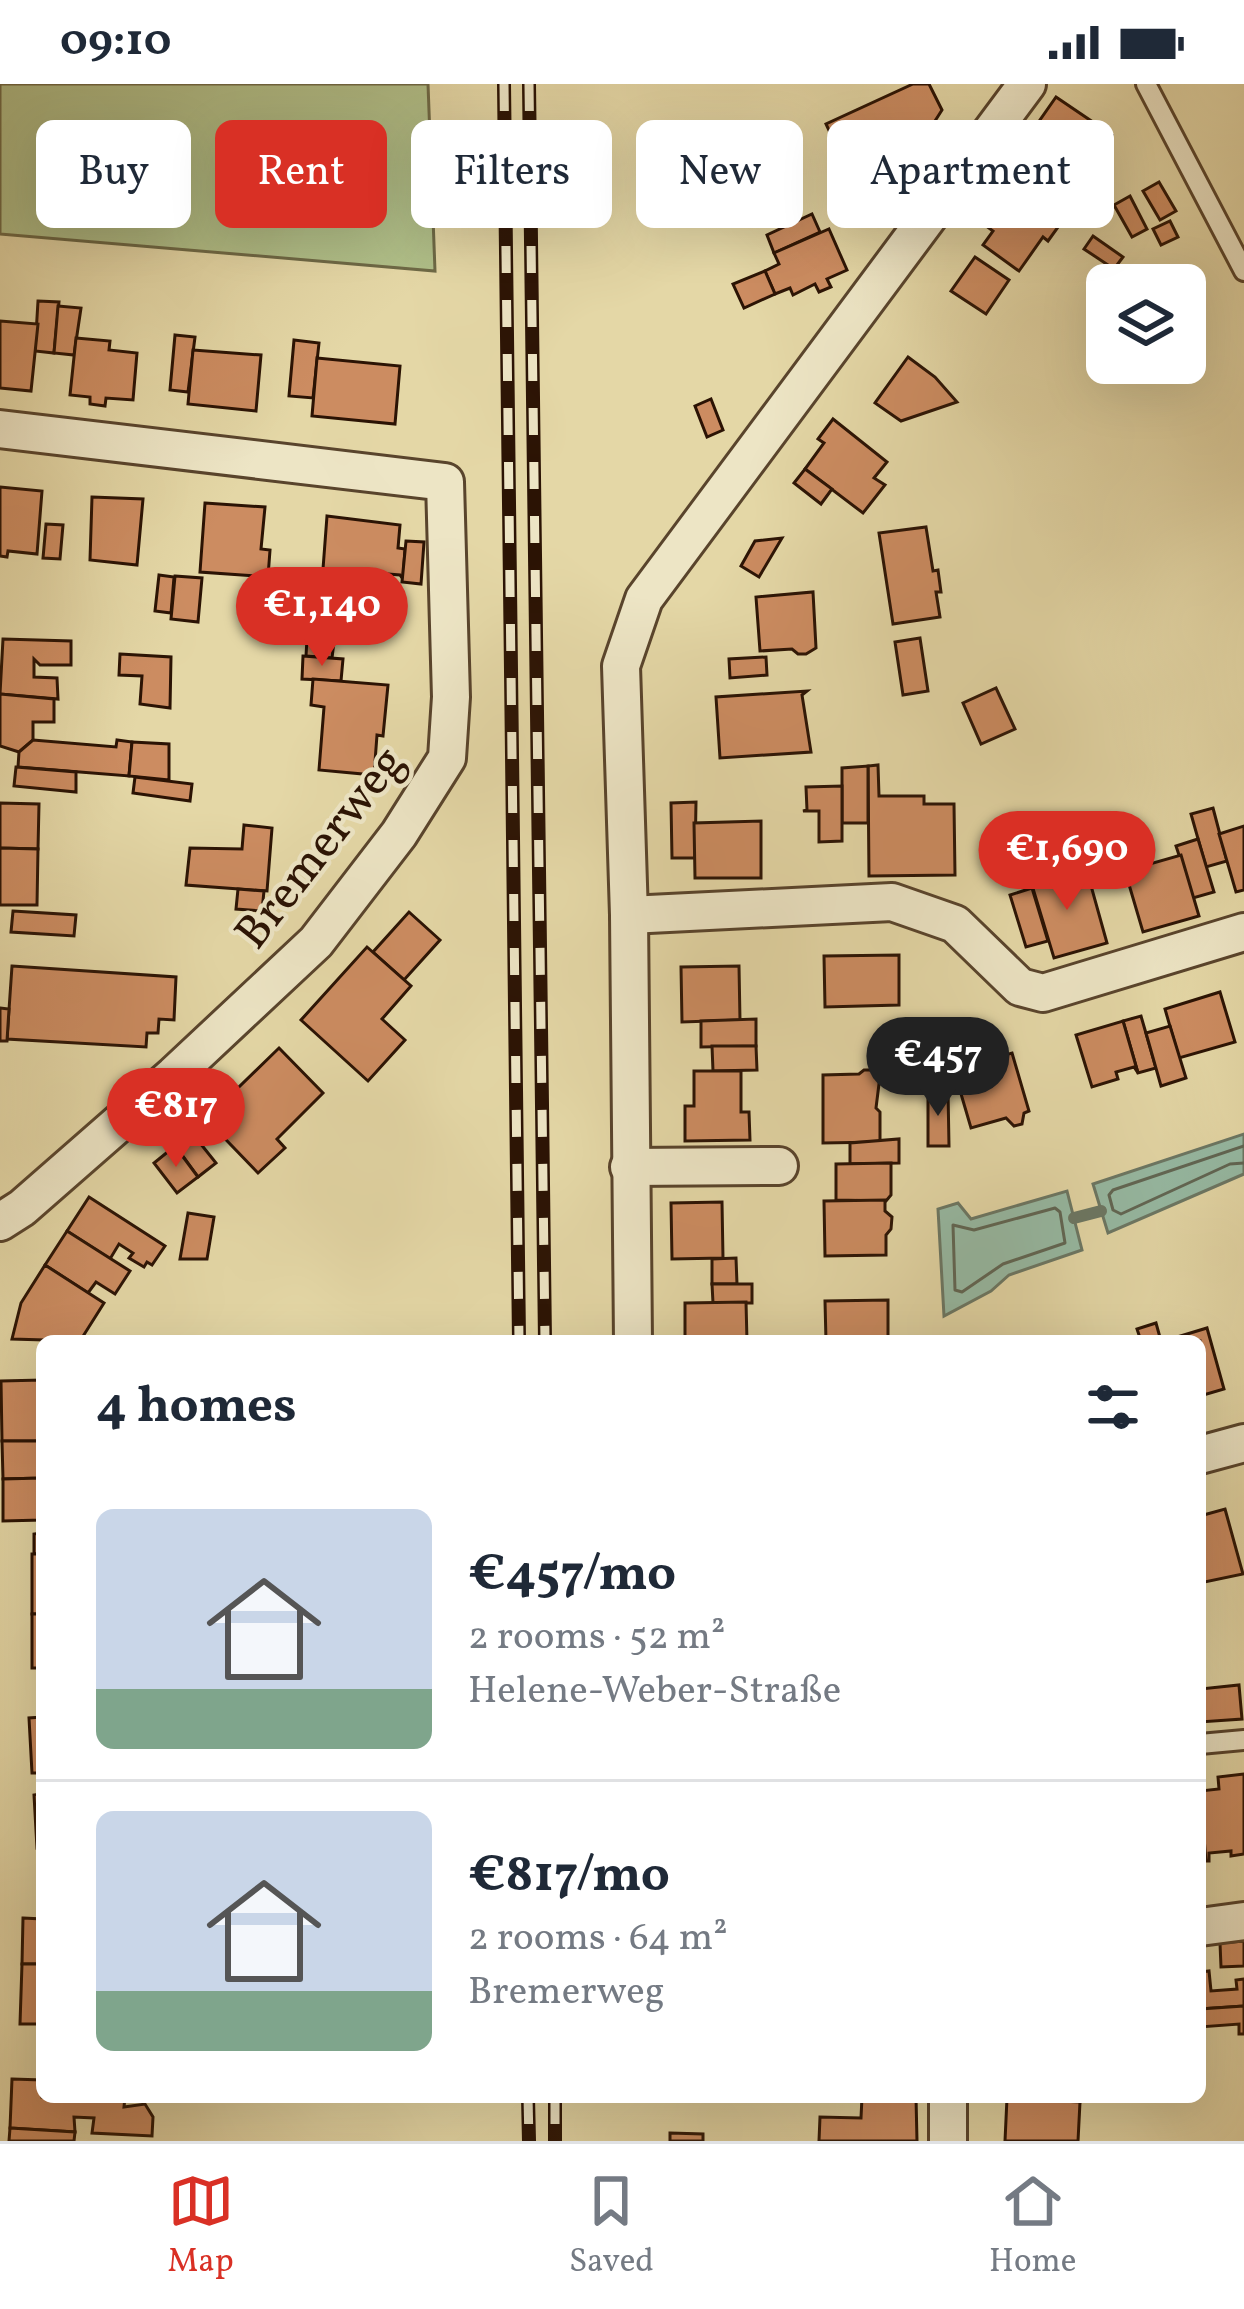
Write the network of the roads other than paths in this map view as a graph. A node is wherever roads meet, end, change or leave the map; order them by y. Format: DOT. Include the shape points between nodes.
graph roads {
  1 [pos="1027,84"];
  2 [pos="1145,84"];
  3 [pos="1244,272"];
  4 [pos="0,429"];
  5 [pos="629,915"];
  6 [pos="1244,932"];
  7 [pos="779,1166"];
  8 [pos="629,1167"];
  9 [pos="0,1222"];
  10 [pos="633,1335"];
  11 [pos="1244,1443"];
  12 [pos="1206,1453"];
  13 [pos="1244,1740"];
  14 [pos="1206,1743"];
  15 [pos="1244,1922"];
  16 [pos="1206,1926"];
  17 [pos="948,2103"];
  18 [pos="947,2141"];
  1 -- 5 [label="street" via="644,598 621,666"];
  2 -- 3 [label="lane"];
  4 -- 9 [label="street, Bremerweg" via="445,482 452,697 447,758 316,942"];
  5 -- 6 [label="street" via="892,902 955,924 1020,987 1043,993"];
  5 -- 8 [label="street"];
  7 -- 8 [label="street"];
  8 -- 10 [label="street"];
  11 -- 12 [label="street"];
  13 -- 14 [label="lane"];
  15 -- 16 [label="street"];
  17 -- 18 [label="street"];
}
